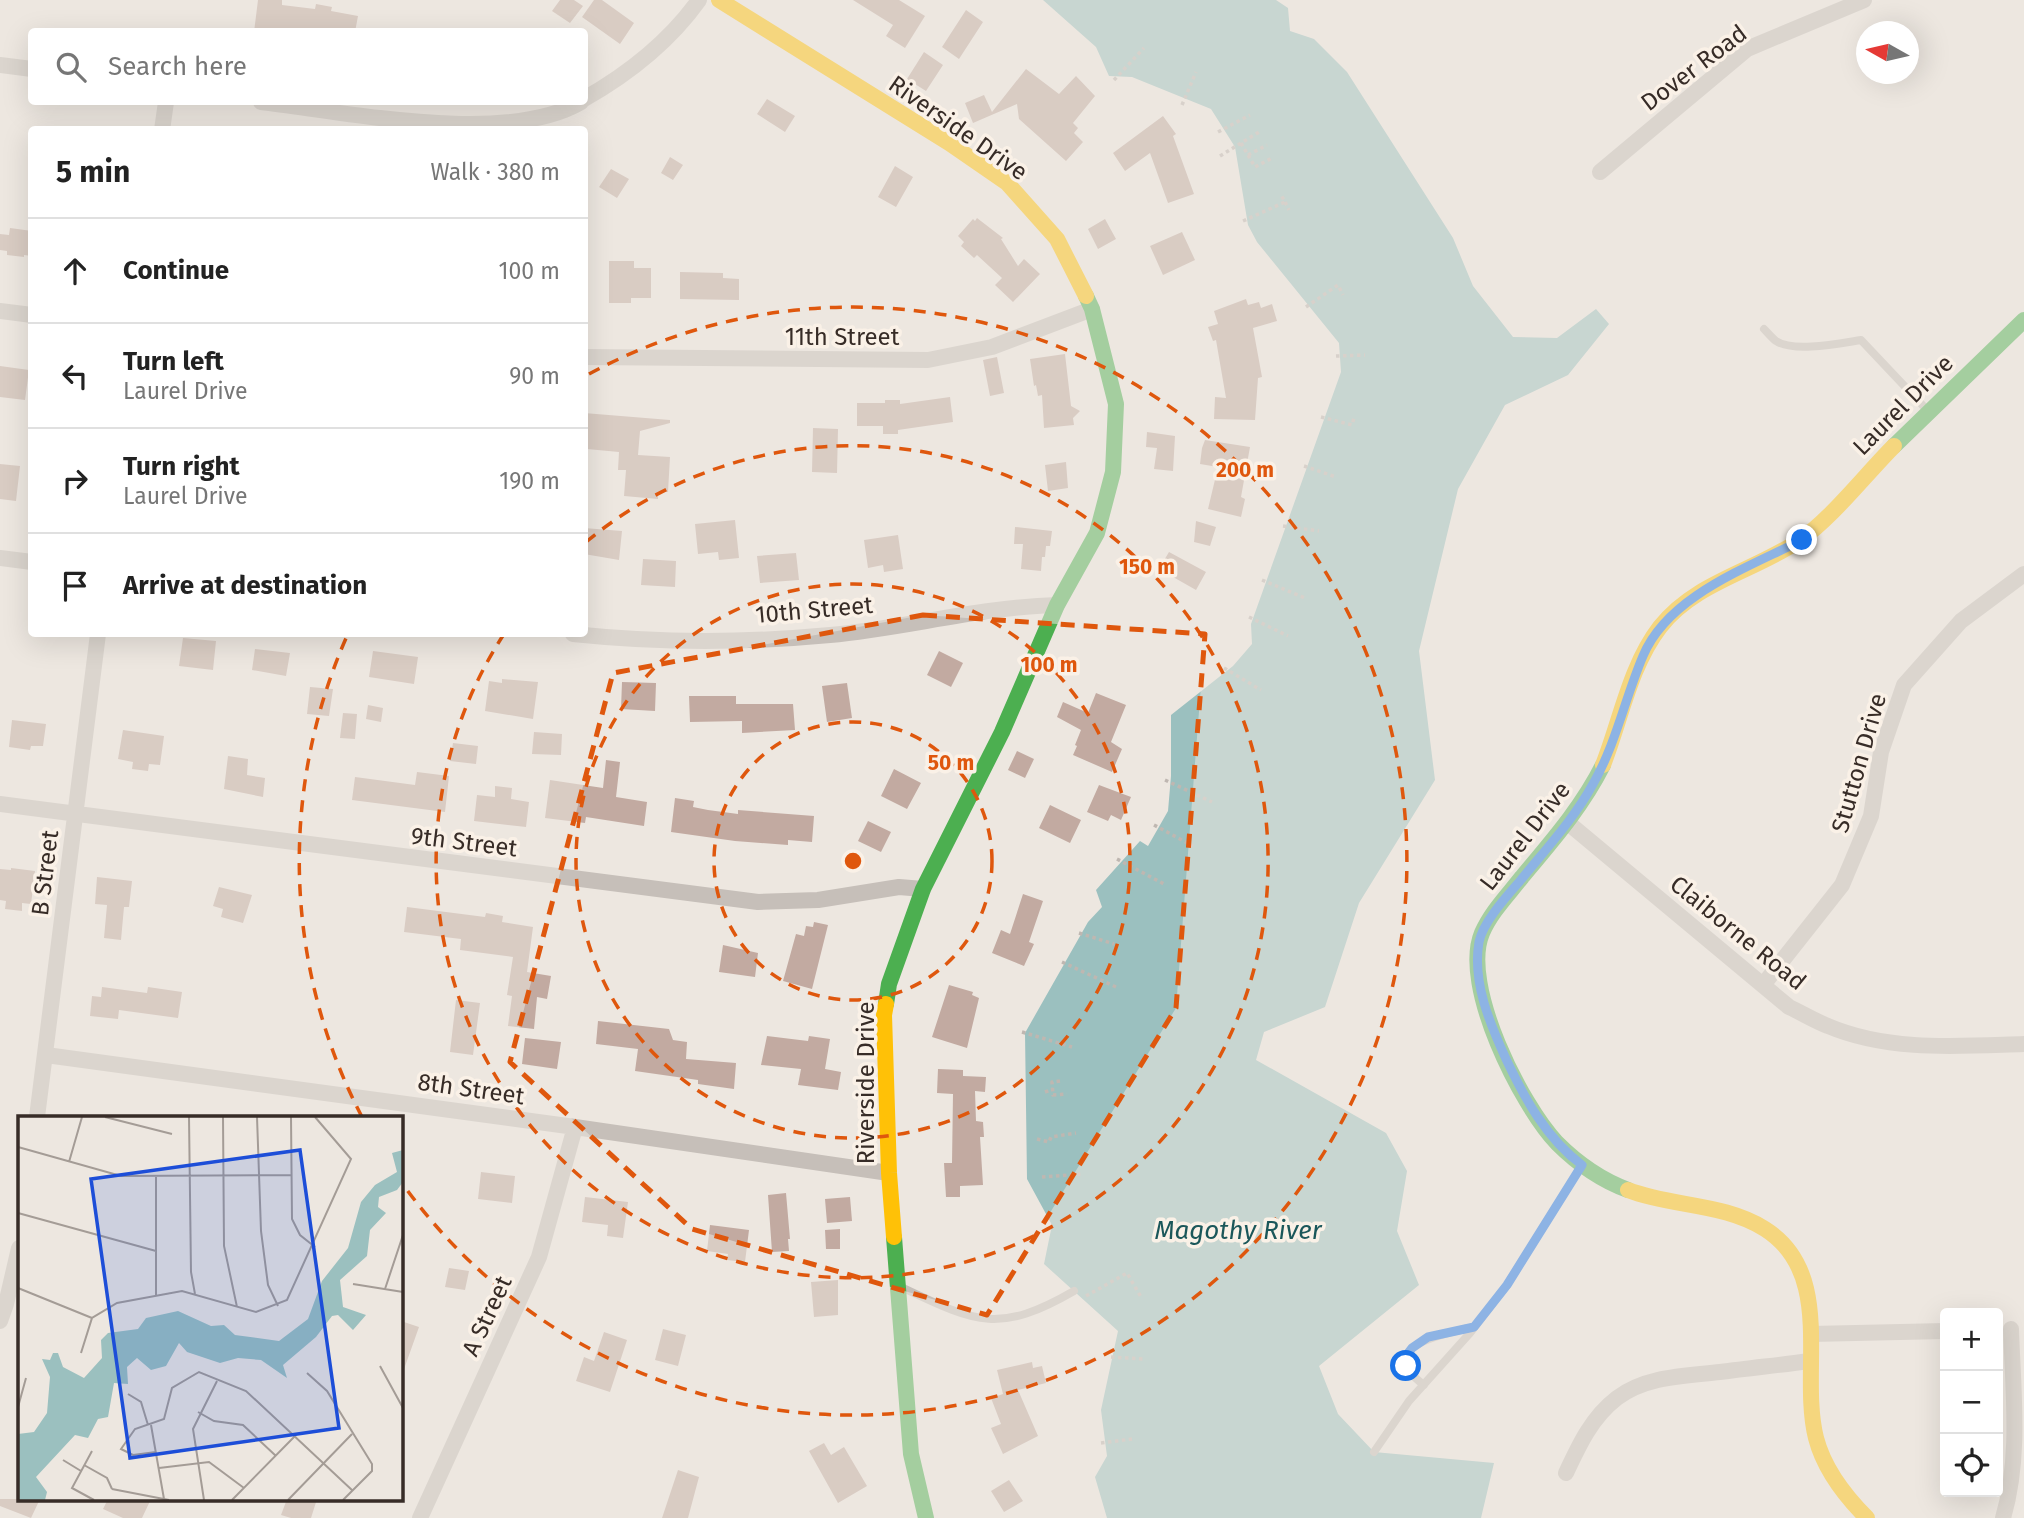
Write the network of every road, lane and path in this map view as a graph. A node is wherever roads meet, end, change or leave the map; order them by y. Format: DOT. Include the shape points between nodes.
graph roads {
  1 [pos="699,0"];
  2 [pos="719,0"];
  3 [pos="1864,0"];
  4 [pos="1144,48"];
  5 [pos="0,65"];
  6 [pos="28,68"];
  7 [pos="1196,72"];
  8 [pos="1114,80"];
  9 [pos="588,97"];
  10 [pos="166,105"];
  11 [pos="286,105"];
  12 [pos="571,105"];
  13 [pos="1182,105"];
  14 [pos="1250,115"];
  15 [pos="163,126"];
  16 [pos="1219,132"];
  17 [pos="1259,132"];
  18 [pos="1241,143"];
  19 [pos="1267,145"];
  20 [pos="1248,155"];
  21 [pos="1220,156"];
  22 [pos="1272,158"];
  23 [pos="1600,172"];
  24 [pos="1281,195"];
  25 [pos="1285,202"];
  26 [pos="1289,210"];
  27 [pos="1243,221"];
  28 [pos="1343,295"];
  29 [pos="1306,307"];
  30 [pos="1092,309"];
  31 [pos="0,311"];
  32 [pos="28,314"];
  33 [pos="2024,320"];
  34 [pos="1764,329"];
  35 [pos="1365,355"];
  36 [pos="1336,356"];
  37 [pos="588,357"];
  38 [pos="1928,411"];
  39 [pos="1321,417"];
  40 [pos="1354,418"];
  41 [pos="1304,466"];
  42 [pos="1336,477"];
  43 [pos="1283,526"];
  44 [pos="1319,531"];
  45 [pos="0,558"];
  46 [pos="28,562"];
  47 [pos="2024,574"];
  48 [pos="1262,580"];
  49 [pos="1305,598"];
  50 [pos="1057,605"];
  51 [pos="1249,617"];
  52 [pos="588,636"];
  53 [pos="1288,636"];
  54 [pos="97,637"];
  55 [pos="1224,668"];
  56 [pos="1261,690"];
  57 [pos="1165,780"];
  58 [pos="1212,802"];
  59 [pos="0,804"];
  60 [pos="76,814"];
  61 [pos="1567,822"];
  62 [pos="1154,825"];
  63 [pos="1193,846"];
  64 [pos="1116,859"];
  65 [pos="1164,884"];
  66 [pos="923,889"];
  67 [pos="1080,933"];
  68 [pos="1114,944"];
  69 [pos="1062,962"];
  70 [pos="1763,985"];
  71 [pos="1116,988"];
  72 [pos="1022,1032"];
  73 [pos="2024,1044"];
  74 [pos="1072,1047"];
  75 [pos="46,1055"];
  76 [pos="1060,1081"];
  77 [pos="1053,1089"];
  78 [pos="1045,1092"];
  79 [pos="1067,1094"];
  80 [pos="37,1116"];
  81 [pos="575,1126"];
  82 [pos="1076,1133"];
  83 [pos="1037,1139"];
  84 [pos="1582,1165"];
  85 [pos="889,1173"];
  86 [pos="1083,1174"];
  87 [pos="1042,1177"];
  88 [pos="18,1252"];
  89 [pos="898,1286"];
  90 [pos="1076,1296"];
  91 [pos="1141,1297"];
  92 [pos="0,1321"];
  93 [pos="1474,1327"];
  94 [pos="2011,1329"];
  95 [pos="1940,1331"];
  96 [pos="1811,1334"];
  97 [pos="1111,1357"];
  98 [pos="1143,1359"];
  99 [pos="1810,1361"];
  100 [pos="1424,1384"];
  101 [pos="1132,1438"];
  102 [pos="1101,1443"];
  103 [pos="1374,1452"];
  104 [pos="1566,1473"];
  105 [pos="420,1518"];
  106 [pos="926,1518"];
  107 [pos="1867,1518"];
  108 [pos="2003,1518"];
  1 -- 9 [label="street" via="669,38"];
  2 -- 30 [label="street, Riverside Drive" via="1007,183 1057,239"];
  3 -- 23 [label="street, Dover Road" via="1748,49"];
  4 -- 8 [label="path"];
  5 -- 6 [label="street"];
  7 -- 13 [label="path"];
  10 -- 15 [label="street"];
  11 -- 12 [label="street" via="426,122 486,124 542,117"];
  14 -- 16 [label="path"];
  17 -- 18 [label="path"];
  18 -- 20 [label="path"];
  18 -- 21 [label="path"];
  19 -- 20 [label="path"];
  20 -- 22 [label="path" via="1255,167"];
  24 -- 25 [label="path"];
  25 -- 26 [label="path"];
  25 -- 27 [label="path"];
  28 -- 29 [label="path" via="1338,285"];
  30 -- 37 [label="street, 11th Street" via="992,347 928,360"];
  30 -- 50 [label="street, Riverside Drive" via="1116,404 1114,472 1097,533"];
  31 -- 32 [label="street"];
  33 -- 38 [label="street, Laurel Drive"];
  34 -- 38 [label="lane" via="1778,343 1788,345 1861,340"];
  35 -- 36 [label="path"];
  38 -- 61 [label="street, Laurel Drive" via="1802,540 1695,596 1661,625 1644,654 1606,758"];
  39 -- 40 [label="path" via="1352,425"];
  41 -- 42 [label="path"];
  43 -- 44 [label="path"];
  45 -- 46 [label="street"];
  47 -- 70 [label="street, Stutton Drive" via="1961,621 1905,685 1881,752 1871,817 1842,885"];
  48 -- 49 [label="path"];
  50 -- 52 [label="street, 10th Street" via="1016,606 831,635 708,641"];
  50 -- 66 [label="street, Riverside Drive" via="1002,732"];
  51 -- 53 [label="path"];
  54 -- 60 [label="street, B Street"];
  55 -- 56 [label="path"];
  57 -- 58 [label="path"];
  59 -- 60 [label="street, 9th Street"];
  60 -- 66 [label="street, 9th Street" via="758,902 818,901 899,887"];
  60 -- 75 [label="street, B Street"];
  61 -- 70 [label="street, Claiborne Road"];
  61 -- 84 [label="street, Laurel Drive" via="1490,920 1479,940 1479,964 1493,1030 1522,1093 1558,1144"];
  62 -- 63 [label="path"];
  64 -- 65 [label="path"];
  66 -- 85 [label="street, Riverside Drive" via="889,984 884,1015"];
  67 -- 68 [label="path"];
  69 -- 71 [label="path"];
  70 -- 73 [label="street, Claiborne Road" via="1789,1007 1828,1027 1881,1041 1942,1046"];
  72 -- 74 [label="path"];
  75 -- 80 [label="street, B Street"];
  75 -- 81 [label="street, 8th Street"];
  76 -- 77 [label="path" via="1052,1083"];
  77 -- 78 [label="path"];
  77 -- 79 [label="path" via="1053,1096"];
  81 -- 85 [label="street, 8th Street"];
  81 -- 105 [label="street, A Street" via="539,1257"];
  82 -- 83 [label="path" via="1051,1137 1049,1142"];
  84 -- 93 [label="lane" via="1507,1285"];
  84 -- 96 [label="street, Laurel Drive" via="1600,1178 1649,1197 1750,1220 1781,1241 1806,1280"];
  85 -- 89 [label="street, Riverside Drive"];
  86 -- 87 [label="path"];
  88 -- 92 [label="street"];
  89 -- 90 [label="lane" via="963,1316 989,1320 1024,1314"];
  89 -- 106 [label="street, Riverside Drive" via="911,1454"];
  90 -- 91 [label="path" via="1127,1273"];
  93 -- 100 [label="lane"];
  93 -- 100 [label="lane" via="1428,1337 1412,1348 1406,1366"];
  94 -- 108 [label="street" via="2015,1447"];
  95 -- 96 [label="street"];
  96 -- 99 [label="street, Laurel Drive"];
  97 -- 98 [label="path"];
  99 -- 104 [label="street" via="1666,1378 1635,1387 1600,1414"];
  99 -- 107 [label="street, Laurel Drive" via="1814,1431 1822,1456 1852,1504"];
  100 -- 103 [label="lane"];
  101 -- 102 [label="path"];
}
